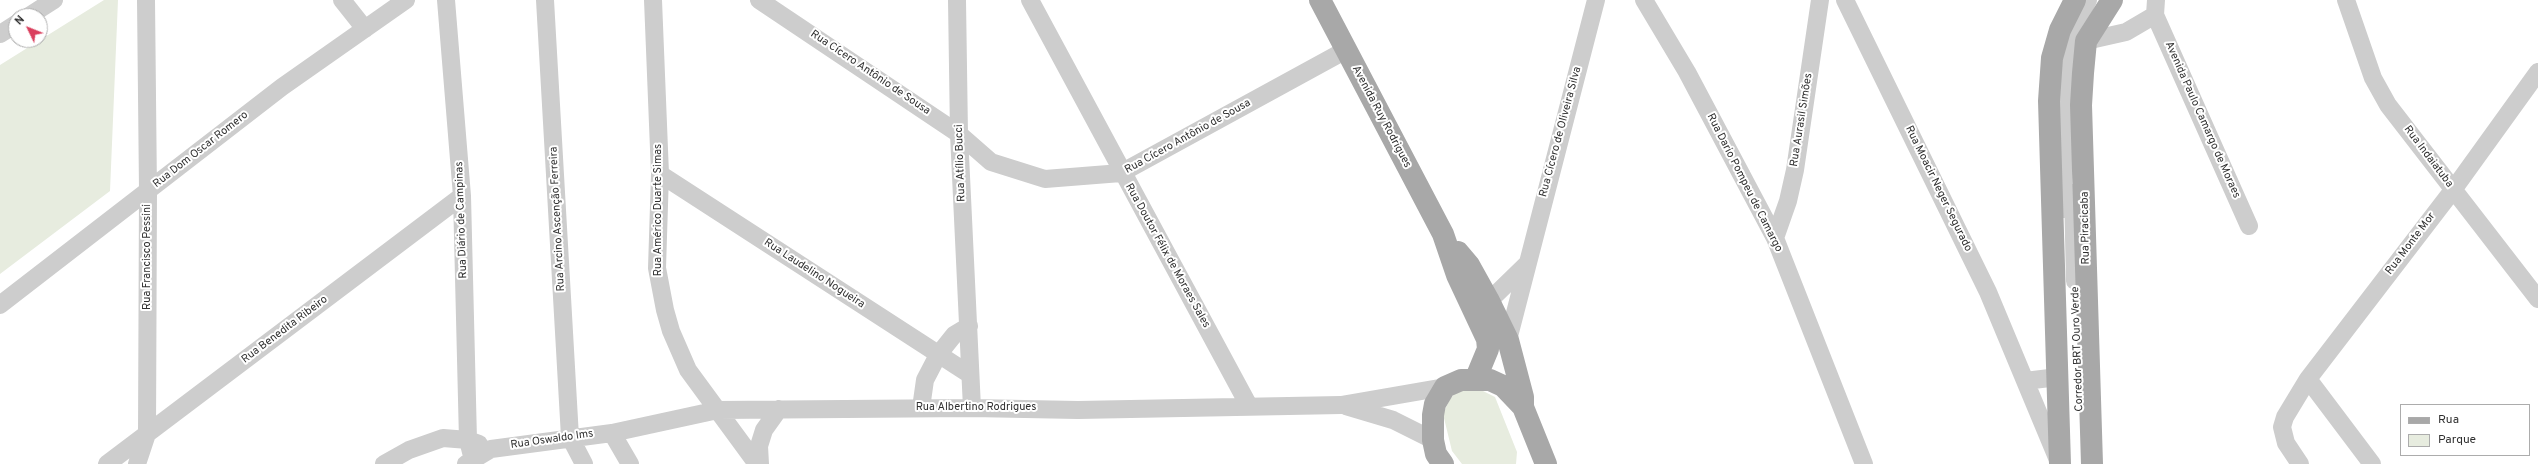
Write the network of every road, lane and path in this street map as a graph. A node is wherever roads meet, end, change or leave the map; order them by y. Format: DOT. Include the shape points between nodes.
graph roads {
  1 [pos="54,0"];
  2 [pos="146,0"];
  3 [pos="342,0"];
  4 [pos="406,0"];
  5 [pos="446,0"];
  6 [pos="546,0"];
  7 [pos="653,0"];
  8 [pos="759,0"];
  9 [pos="957,0"];
  10 [pos="1030,0"];
  11 [pos="1320,0"];
  12 [pos="1596,0"];
  13 [pos="1644,0"];
  14 [pos="1820,0"];
  15 [pos="1845,0"];
  16 [pos="2346,0"];
  17 [pos="2095,1"];
  18 [pos="2156,7"];
  19 [pos="42,8"];
  20 [pos="365,29"];
  21 [pos="2086,42"];
  22 [pos="1346,50"];
  23 [pos="2538,72"];
  24 [pos="960,134"];
  25 [pos="1121,173"];
  26 [pos="660,174"];
  27 [pos="2453,190"];
  28 [pos="148,191"];
  29 [pos="462,196"];
  30 [pos="2250,226"];
  31 [pos="1443,234"];
  32 [pos="1775,238"];
  33 [pos="1526,265"];
  34 [pos="2538,299"];
  35 [pos="1489,301"];
  36 [pos="0,305"];
  37 [pos="969,326"];
  38 [pos="1508,340"];
  39 [pos="938,355"];
  40 [pos="969,374"];
  41 [pos="2058,377"];
  42 [pos="1476,378"];
  43 [pos="2308,379"];
  44 [pos="2025,381"];
  45 [pos="1445,387"];
  46 [pos="1341,405"];
  47 [pos="1249,406"];
  48 [pos="1523,407"];
  49 [pos="920,408"];
  50 [pos="972,408"];
  51 [pos="779,409"];
  52 [pos="718,410"];
  53 [pos="612,432"];
  54 [pos="147,434"];
  55 [pos="570,437"];
  56 [pos="468,440"];
  57 [pos="491,449"];
  58 [pos="1436,456"];
  59 [pos="471,462"];
  60 [pos="107,464"];
  61 [pos="137,464"];
  62 [pos="384,464"];
  63 [pos="584,464"];
  64 [pos="630,464"];
  65 [pos="757,464"];
  66 [pos="760,464"];
  67 [pos="1546,464"];
  68 [pos="1864,464"];
  69 [pos="2060,464"];
  70 [pos="2068,464"];
  71 [pos="2082,464"];
  72 [pos="2092,464"];
  73 [pos="2300,464"];
  74 [pos="2372,464"];
  1 -- 19 [label="street"];
  2 -- 28 [label="street, Rua Francisco Pessini"];
  3 -- 20 [label="street"];
  4 -- 20 [label="street, Rua Dom Oscar Romero"];
  5 -- 29 [label="street, Rua Diário de Campinas"];
  6 -- 55 [label="street, Rua Arcino Ascenção Ferreira"];
  7 -- 26 [label="street, Rua Américo Duarte Simas"];
  8 -- 24 [label="street, Rua Cícero Antônio de Sousa"];
  9 -- 24 [label="street, Rua Atílio Bucci"];
  10 -- 25 [label="street, Rua Doutor Félix de Moraes Sales"];
  11 -- 22 [label="main road, Avenida Ruy Rodrigues"];
  12 -- 33 [label="street, Rua Cícero de Oliveira Silva"];
  13 -- 32 [label="street, Rua Dario Pompeu de Camargo" via="1687,72"];
  14 -- 32 [label="street, Rua Aurasil Simões" via="1795,170 1788,201"];
  15 -- 44 [label="street, Rua Moacir Neger Segurado" via="1988,292"];
  16 -- 27 [label="street, Rua Indaiatuba" via="2373,78 2388,105"];
  17 -- 21 [label="main road, Rua Piracicaba"];
  17 -- 41 [label="main road" via="2060,30 2052,58 2049,101"];
  17 -- 70 [label="street, Corredor BRT Ouro Verde" via="2073,29 2066,60 2063,134"];
  17 -- 71 [label="street, Corredor BRT Ouro Verde" via="2077,47 2072,115"];
  18 -- 21 [label="street, Avenida Paulo Camargo de Moraes" via="2126,32"];
  18 -- 30 [label="street, Avenida Paulo Camargo de Moraes"];
  20 -- 28 [label="street, Rua Dom Oscar Romero" via="282,87"];
  21 -- 72 [label="main road, Rua Piracicaba" via="2081,105"];
  22 -- 25 [label="street, Rua Cícero Antônio de Sousa"];
  22 -- 31 [label="main road, Avenida Ruy Rodrigues"];
  23 -- 27 [label="street, Rua Monte Mor"];
  24 -- 25 [label="street, Rua Cícero Antônio de Sousa" via="991,162 1032,177 1057,179"];
  24 -- 37 [label="street, Rua Atílio Bucci"];
  25 -- 47 [label="street, Rua Doutor Félix de Moraes Sales"];
  26 -- 39 [label="street, Rua Laudelino Nogueira"];
  26 -- 52 [label="street, Rua Américo Duarte Simas" via="657,268 665,310 671,332 688,370"];
  27 -- 34 [label="street, Rua Indaiatuba"];
  27 -- 43 [label="street, Rua Monte Mor"];
  28 -- 36 [label="street, Rua Dom Oscar Romero"];
  28 -- 54 [label="street, Rua Francisco Pessini"];
  29 -- 54 [label="street, Rua Benedita Ribeiro"];
  29 -- 56 [label="street, Rua Diário de Campinas"];
  31 -- 35 [label="main road, Avenida Ruy Rodrigues" via="1469,265"];
  31 -- 42 [label="main road, Avenida Ruy Rodrigues" via="1458,275 1487,339 1488,349"];
  32 -- 68 [label="street, Rua Dario Pompeu de Camargo"];
  33 -- 35 [label="street"];
  33 -- 38 [label="street, Rua Cícero de Oliveira Silva"];
  35 -- 38 [label="main road, Avenida Ruy Rodrigues"];
  37 -- 39 [label="street" via="954,335"];
  37 -- 40 [label="street, Rua Atílio Bucci"];
  38 -- 48 [label="main road, Avenida Ruy Rodrigues" via="1523,397"];
  39 -- 40 [label="street, Rua Laudelino Nogueira"];
  39 -- 49 [label="street" via="925,380"];
  40 -- 50 [label="street, Rua Atílio Bucci"];
  41 -- 44 [label="street"];
  41 -- 69 [label="main road"];
  42 -- 45 [label="main road" via="1461,380"];
  42 -- 48 [label="main road" via="1490,380 1502,386"];
  43 -- 73 [label="street, Rua Monte Mor" via="2285,417 2282,427 2286,443"];
  43 -- 74 [label="street"];
  44 -- 69 [label="street, Rua Moacir Neger Segurado"];
  45 -- 46 [label="street, Rua Albertino Rodrigues"];
  45 -- 58 [label="main road" via="1435,404"];
  46 -- 47 [label="street, Rua Albertino Rodrigues"];
  46 -- 58 [label="street, Rua Albertino Rodrigues" via="1393,420"];
  47 -- 50 [label="street, Rua Albertino Rodrigues" via="1078,410"];
  48 -- 67 [label="main road, Avenida Ruy Rodrigues"];
  49 -- 50 [label="street, Rua Albertino Rodrigues"];
  49 -- 51 [label="street, Rua Albertino Rodrigues"];
  51 -- 52 [label="street, Rua Albertino Rodrigues"];
  51 -- 66 [label="street" via="764,430 759,446"];
  52 -- 53 [label="street, Rua Albertino Rodrigues"];
  52 -- 65 [label="street, Rua Américo Duarte Simas"];
  53 -- 55 [label="street, Rua Oswaldo Ims"];
  53 -- 64 [label="street"];
  54 -- 60 [label="street, Rua Benedita Ribeiro"];
  54 -- 61 [label="street, Rua Francisco Pessini"];
  55 -- 57 [label="street, Rua Oswaldo Ims"];
  55 -- 63 [label="street"];
  56 -- 57 [label="street"];
  56 -- 59 [label="street, Rua Diário de Campinas"];
  56 -- 62 [label="street" via="443,438 408,450"];
  57 -- 59 [label="street, Rua Oswaldo Ims"];
}
